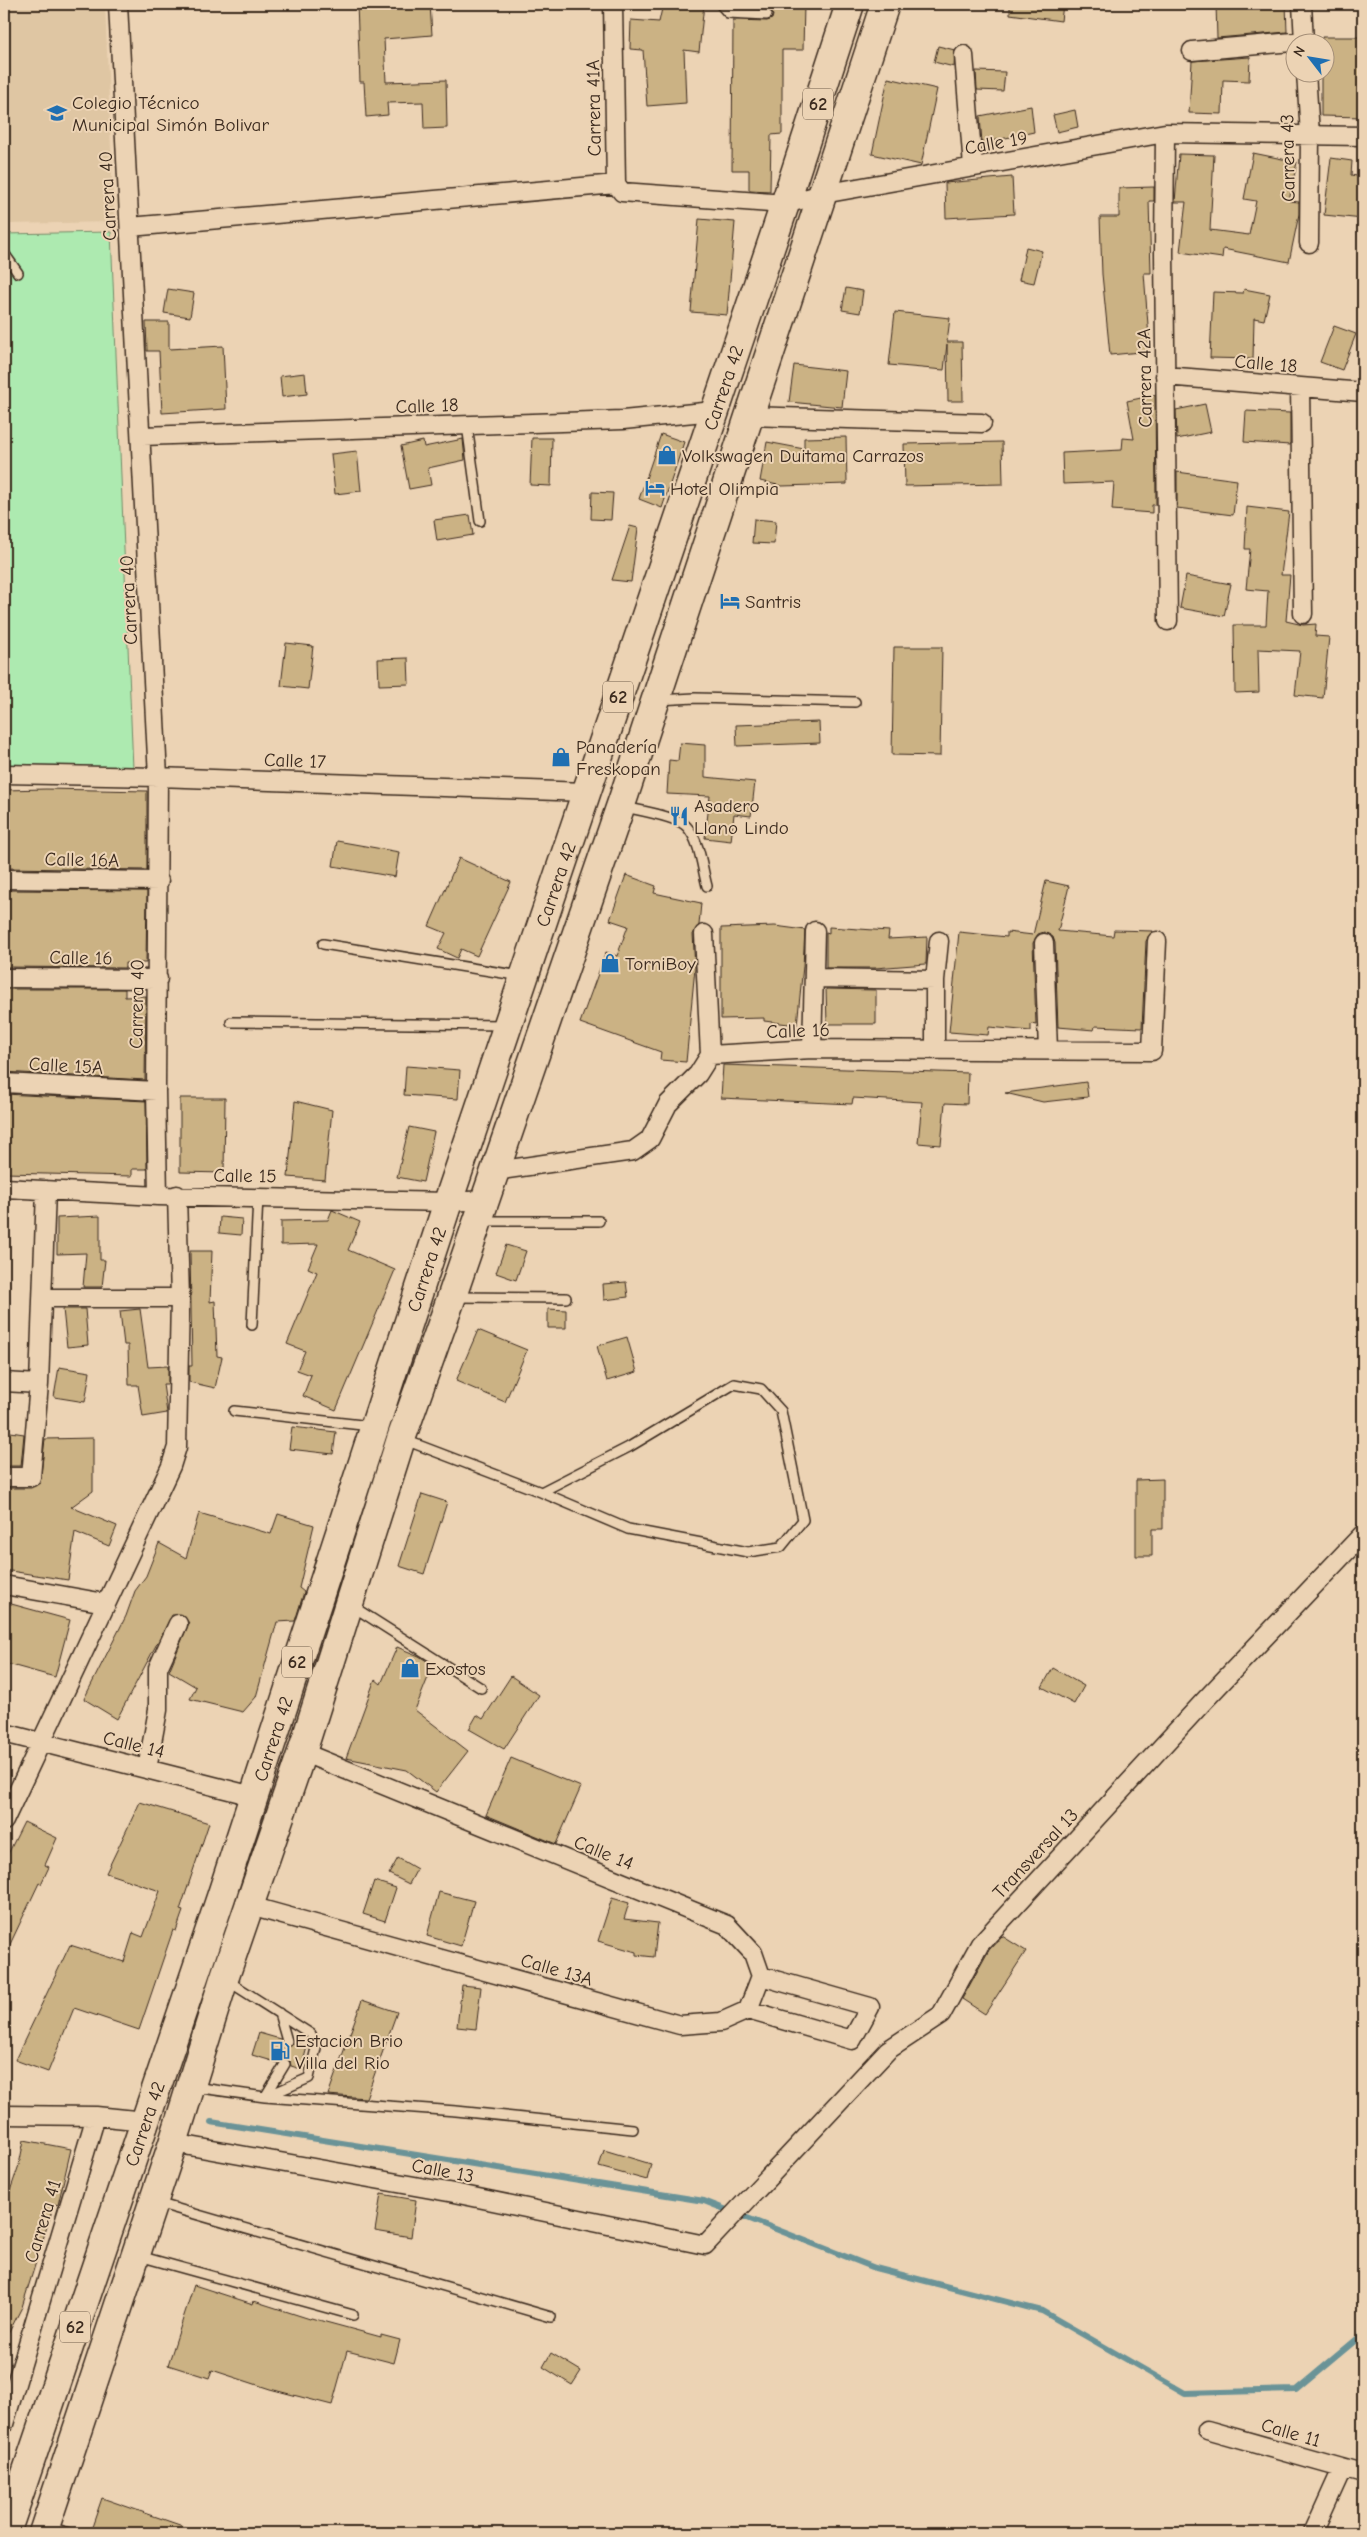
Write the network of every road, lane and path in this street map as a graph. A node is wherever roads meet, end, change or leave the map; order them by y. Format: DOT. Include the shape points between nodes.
graph roads {
  1 [pos="118,4"];
  2 [pos="613,4"];
  3 [pos="720,4"];
  4 [pos="850,4"];
  5 [pos="885,4"];
  6 [pos="1302,4"];
  7 [pos="767,15"];
  8 [pos="1303,32"];
  9 [pos="1284,44"];
  10 [pos="1192,51"];
  11 [pos="964,55"];
  12 [pos="1307,82"];
  13 [pos="1165,133"];
  14 [pos="1310,135"];
  15 [pos="1363,136"];
  16 [pos="972,167"];
  17 [pos="616,184"];
  18 [pos="823,194"];
  19 [pos="785,204"];
  20 [pos="130,227"];
  21 [pos="1309,242"];
  22 [pos="4,253"];
  23 [pos="18,273"];
  24 [pos="1166,376"];
  25 [pos="1300,387"];
  26 [pos="1363,392"];
  27 [pos="714,410"];
  28 [pos="749,416"];
  29 [pos="982,423"];
  30 [pos="467,425"];
  31 [pos="142,436"];
  32 [pos="480,521"];
  33 [pos="1303,614"];
  34 [pos="1168,621"];
  35 [pos="656,701"];
  36 [pos="855,702"];
  37 [pos="4,774"];
  38 [pos="158,777"];
  39 [pos="586,792"];
  40 [pos="621,806"];
  41 [pos="4,879"];
  42 [pos="159,881"];
  43 [pos="707,886"];
  44 [pos="815,931"];
  45 [pos="704,934"];
  46 [pos="939,941"];
  47 [pos="1157,941"];
  48 [pos="1044,943"];
  49 [pos="323,944"];
  50 [pos="524,976"];
  51 [pos="4,978"];
  52 [pos="814,978"];
  53 [pos="158,979"];
  54 [pos="935,980"];
  55 [pos="231,1022"];
  56 [pos="508,1026"];
  57 [pos="812,1050"];
  58 [pos="935,1050"];
  59 [pos="1048,1050"];
  60 [pos="710,1055"];
  61 [pos="4,1083"];
  62 [pos="156,1091"];
  63 [pos="495,1171"];
  64 [pos="4,1188"];
  65 [pos="46,1190"];
  66 [pos="177,1195"];
  67 [pos="158,1196"];
  68 [pos="258,1197"];
  69 [pos="448,1202"];
  70 [pos="482,1210"];
  71 [pos="599,1221"];
  72 [pos="452,1296"];
  73 [pos="43,1298"];
  74 [pos="180,1298"];
  75 [pos="566,1298"];
  76 [pos="252,1324"];
  77 [pos="4,1382"];
  78 [pos="39,1384"];
  79 [pos="234,1411"];
  80 [pos="374,1427"];
  81 [pos="401,1439"];
  82 [pos="4,1477"];
  83 [pos="542,1492"];
  84 [pos="1363,1534"];
  85 [pos="4,1586"];
  86 [pos="105,1603"];
  87 [pos="350,1604"];
  88 [pos="178,1624"];
  89 [pos="481,1688"];
  90 [pos="4,1733"];
  91 [pos="42,1743"];
  92 [pos="302,1752"];
  93 [pos="147,1769"];
  94 [pos="253,1796"];
  95 [pos="4,1822"];
  96 [pos="250,1906"];
  97 [pos="762,1976"];
  98 [pos="224,1979"];
  99 [pos="748,2010"];
  100 [pos="279,2013"];
  101 [pos="287,2041"];
  102 [pos="285,2064"];
  103 [pos="191,2086"];
  104 [pos="266,2097"];
  105 [pos="4,2116"];
  106 [pos="96,2116"];
  107 [pos="144,2121"];
  108 [pos="633,2129"];
  109 [pos="173,2143"];
  110 [pos="153,2202"];
  111 [pos="705,2245"];
  112 [pos="135,2255"];
  113 [pos="353,2315"];
  114 [pos="551,2316"];
  115 [pos="4,2424"];
  116 [pos="1207,2430"];
  117 [pos="1342,2469"];
  118 [pos="1363,2474"];
  119 [pos="14,2482"];
  120 [pos="53,2531"];
  121 [pos="6,2533"];
  122 [pos="1313,2533"];
  1 -- 20 [label="street, Carrera 40"];
  2 -- 17 [label="street, Carrera 41A"];
  3 -- 7 [label="lane" via="728,13"];
  4 -- 19 [label="highway, Carrera 42 / 62"];
  5 -- 18 [label="highway, Carrera 42 / 62"];
  6 -- 8 [label="street"];
  9 -- 10 [label="street"];
  11 -- 16 [label="street"];
  12 -- 14 [label="street, Carrera 43"];
  13 -- 14 [label="street, Calle 19"];
  13 -- 16 [label="street, Calle 19"];
  13 -- 24 [label="street, Carrera 42A"];
  14 -- 15 [label="street, Calle 19"];
  14 -- 21 [label="street, Carrera 43"];
  16 -- 18 [label="street, Calle 19"];
  17 -- 19 [label="street, Calle 19" via="622,192 639,195"];
  17 -- 20 [label="street"];
  18 -- 19 [label="street, Calle 19"];
  18 -- 28 [label="highway, Carrera 42 / 62"];
  19 -- 27 [label="highway, Carrera 42 / 62"];
  20 -- 31 [label="street, Carrera 40"];
  22 -- 23 [label="lane"];
  24 -- 25 [label="street, Calle 18"];
  24 -- 34 [label="street, Carrera 42A"];
  25 -- 26 [label="street, Calle 18"];
  25 -- 33 [label="street"];
  27 -- 30 [label="street, Calle 18" via="623,420"];
  27 -- 39 [label="highway, Carrera 42 / 62"];
  28 -- 29 [label="street"];
  28 -- 35 [label="highway, Carrera 42 / 62"];
  30 -- 31 [label="street, Calle 18"];
  30 -- 32 [label="lane"];
  31 -- 38 [label="street, Carrera 40"];
  35 -- 36 [label="lane" via="695,698"];
  35 -- 40 [label="highway, Carrera 42 / 62"];
  37 -- 38 [label="street, Calle 17"];
  38 -- 39 [label="street, Calle 17"];
  38 -- 42 [label="street, Carrera 40"];
  39 -- 50 [label="highway, Carrera 42 / 62"];
  40 -- 43 [label="lane" via="686,825 694,836"];
  40 -- 63 [label="highway, Carrera 42 / 62"];
  41 -- 42 [label="street, Calle 16A"];
  42 -- 53 [label="street, Carrera 40"];
  44 -- 52 [label="street"];
  45 -- 60 [label="street"];
  46 -- 54 [label="street"];
  47 -- 59 [label="street, Calle 16" via="1152,1051"];
  48 -- 59 [label="street"];
  49 -- 50 [label="lane"];
  50 -- 56 [label="highway, Carrera 42 / 62"];
  51 -- 53 [label="street, Calle 16"];
  52 -- 54 [label="street"];
  52 -- 57 [label="street"];
  53 -- 62 [label="street, Carrera 40"];
  54 -- 58 [label="street"];
  55 -- 56 [label="lane"];
  56 -- 69 [label="highway, Carrera 42 / 62"];
  57 -- 58 [label="street, Calle 16"];
  57 -- 60 [label="street, Calle 16"];
  58 -- 59 [label="street, Calle 16"];
  60 -- 63 [label="street" via="698,1074 668,1104 650,1139 633,1151"];
  61 -- 62 [label="street, Calle 15A"];
  62 -- 67 [label="street, Carrera 40"];
  63 -- 70 [label="highway, Carrera 42 / 62"];
  64 -- 65 [label="street, Calle 15"];
  65 -- 67 [label="street, Calle 15"];
  65 -- 73 [label="street"];
  66 -- 67 [label="street, Calle 15"];
  66 -- 68 [label="street, Calle 15"];
  66 -- 74 [label="street"];
  68 -- 69 [label="street, Calle 15"];
  68 -- 76 [label="lane"];
  69 -- 70 [label="street, Calle 15"];
  69 -- 80 [label="highway, Carrera 42 / 62"];
  70 -- 71 [label="lane"];
  70 -- 72 [label="highway, Carrera 42 / 62"];
  72 -- 75 [label="lane"];
  72 -- 81 [label="highway, Carrera 42 / 62"];
  73 -- 74 [label="street"];
  73 -- 78 [label="street"];
  74 -- 86 [label="street" via="178,1447"];
  77 -- 78 [label="street"];
  78 -- 82 [label="street" via="31,1477"];
  79 -- 80 [label="lane"];
  80 -- 94 [label="highway, Carrera 42 / 62"];
  81 -- 83 [label="lane"];
  81 -- 87 [label="highway, Carrera 42 / 62"];
  83 -- 83 [label="lane" via="629,1446 734,1384 761,1390 781,1410 803,1520 781,1547 748,1552 628,1529"];
  84 -- 111 [label="street, Transversal 13" via="980,1944 941,2015 888,2050"];
  85 -- 86 [label="street"];
  86 -- 91 [label="street"];
  87 -- 89 [label="lane"];
  87 -- 92 [label="highway, Carrera 42 / 62"];
  88 -- 93 [label="street" via="158,1668 158,1710"];
  90 -- 91 [label="street, Calle 14"];
  91 -- 93 [label="street, Calle 14"];
  91 -- 95 [label="street"];
  92 -- 96 [label="highway, Carrera 42 / 62"];
  92 -- 97 [label="street, Calle 14" via="727,1925 753,1954"];
  93 -- 94 [label="street, Calle 14"];
  94 -- 107 [label="highway, Carrera 42 / 62"];
  96 -- 98 [label="highway, Carrera 42 / 62"];
  96 -- 99 [label="street, Calle 13A" via="680,2025 721,2022"];
  97 -- 99 [label="street"];
  97 -- 99 [label="street" via="870,2006 852,2040"];
  98 -- 100 [label="lane"];
  98 -- 103 [label="highway, Carrera 42 / 62"];
  100 -- 101 [label="lane"];
  100 -- 104 [label="lane" via="311,2034 316,2048 309,2078"];
  102 -- 104 [label="lane"];
  103 -- 104 [label="lane"];
  103 -- 109 [label="highway, Carrera 42 / 62"];
  104 -- 108 [label="lane" via="456,2111"];
  105 -- 106 [label="street"];
  106 -- 107 [label="street"];
  106 -- 115 [label="street, Carrera 41"];
  107 -- 119 [label="highway, Carrera 42 / 62"];
  109 -- 110 [label="highway, Carrera 42 / 62"];
  109 -- 111 [label="street, Calle 13" via="454,2193"];
  110 -- 112 [label="highway, Carrera 42 / 62"];
  110 -- 114 [label="lane"];
  112 -- 113 [label="lane"];
  112 -- 120 [label="highway, Carrera 42 / 62"];
  116 -- 117 [label="street, Calle 11"];
  117 -- 118 [label="street, Calle 11"];
  117 -- 122 [label="street"];
  119 -- 121 [label="highway, Carrera 42 / 62"];
}
